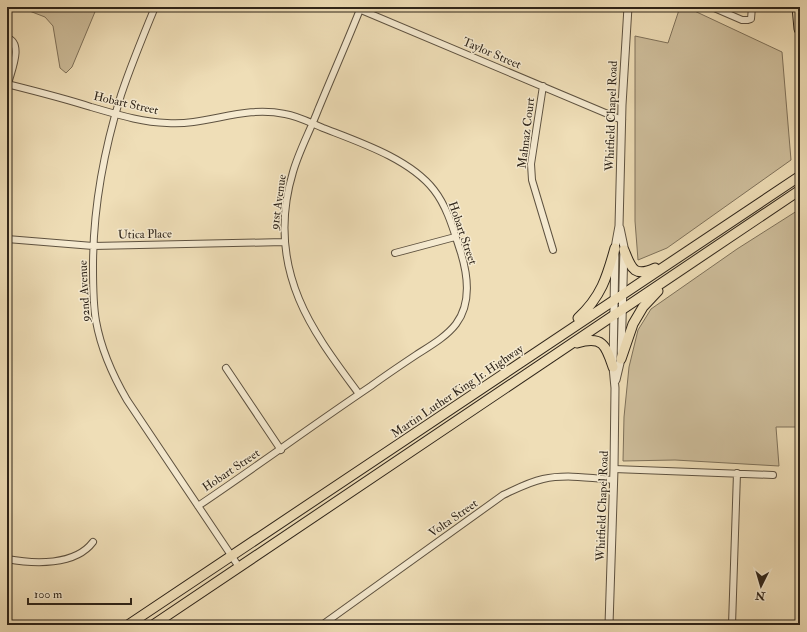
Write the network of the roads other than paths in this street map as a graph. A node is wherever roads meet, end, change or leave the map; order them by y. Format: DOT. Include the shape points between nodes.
graph roads {
  1 [pos="155,7"];
  2 [pos="628,7"];
  3 [pos="712,7"];
  4 [pos="752,7"];
  5 [pos="798,7"];
  6 [pos="358,8"];
  7 [pos="800,29"];
  8 [pos="9,38"];
  9 [pos="7,84"];
  10 [pos="542,86"];
  11 [pos="116,114"];
  12 [pos="622,120"];
  13 [pos="313,124"];
  14 [pos="800,176"];
  15 [pos="796,193"];
  16 [pos="455,237"];
  17 [pos="7,239"];
  18 [pos="284,242"];
  19 [pos="93,246"];
  20 [pos="619,249"];
  21 [pos="553,250"];
  22 [pos="395,253"];
  23 [pos="675,259"];
  24 [pos="681,271"];
  25 [pos="623,294"];
  26 [pos="614,300"];
  27 [pos="622,310"];
  28 [pos="613,315"];
  29 [pos="556,339"];
  30 [pos="570,345"];
  31 [pos="621,359"];
  32 [pos="226,368"];
  33 [pos="612,368"];
  34 [pos="615,388"];
  35 [pos="359,394"];
  36 [pos="280,450"];
  37 [pos="614,469"];
  38 [pos="738,473"];
  39 [pos="773,475"];
  40 [pos="614,480"];
  41 [pos="198,506"];
  42 [pos="93,542"];
  43 [pos="231,556"];
  44 [pos="7,559"];
  45 [pos="239,567"];
  46 [pos="128,625"];
  47 [pos="152,625"];
  48 [pos="322,625"];
  49 [pos="609,625"];
  50 [pos="732,625"];
  1 -- 11 [label="street, 92nd Avenue" via="129,72"];
  2 -- 12 [label="street, Whitfield Chapel Road"];
  3 -- 4 [label="street" via="742,20 751,19"];
  5 -- 7 [label="highway"];
  6 -- 10 [label="street, Taylor Street"];
  6 -- 13 [label="street, 91st Avenue"];
  8 -- 9 [label="street" via="15,43 16,50"];
  9 -- 11 [label="street, Hobart Street"];
  10 -- 12 [label="street, Taylor Street"];
  10 -- 21 [label="street, Mahnaz Court" via="531,164 532,180"];
  11 -- 13 [label="street, Hobart Street" via="149,121 186,123 240,112 270,112 289,114"];
  11 -- 19 [label="street, 92nd Avenue" via="102,173"];
  12 -- 20 [label="street, Whitfield Chapel Road"];
  13 -- 16 [label="street, Hobart Street" via="398,160 419,175 441,202"];
  13 -- 18 [label="street, 91st Avenue" via="289,185"];
  14 -- 23 [label="main road, Martin Luther King Jr. Highway"];
  15 -- 24 [label="main road, Martin Luther King Jr. Highway"];
  16 -- 22 [label="street"];
  16 -- 35 [label="street, Hobart Street" via="466,281 466,297 460,317 440,339"];
  17 -- 19 [label="street, Utica Place"];
  18 -- 19 [label="street, Utica Place"];
  18 -- 35 [label="street, 91st Avenue" via="290,274 304,310"];
  19 -- 41 [label="street, 92nd Avenue" via="94,308 107,358 127,400"];
  20 -- 23 [label="main road" via="630,265 638,271 644,272"];
  20 -- 25 [label="street, Whitfield Chapel Road"];
  20 -- 26 [label="street, Whitfield Chapel Road"];
  20 -- 29 [label="main road" via="595,300 588,310"];
  23 -- 25 [label="main road, Martin Luther King Jr. Highway"];
  24 -- 27 [label="main road, Martin Luther King Jr. Highway"];
  24 -- 31 [label="main road" via="643,307 633,324"];
  25 -- 26 [label="main road, Martin Luther King Jr. Highway"];
  25 -- 27 [label="street, Whitfield Chapel Road"];
  26 -- 28 [label="street, Whitfield Chapel Road"];
  26 -- 29 [label="main road, Martin Luther King Jr. Highway"];
  27 -- 28 [label="main road, Martin Luther King Jr. Highway"];
  27 -- 31 [label="street, Whitfield Chapel Road"];
  28 -- 30 [label="main road, Martin Luther King Jr. Highway"];
  28 -- 33 [label="street, Whitfield Chapel Road"];
  29 -- 43 [label="main road, Martin Luther King Jr. Highway"];
  30 -- 33 [label="main road" via="585,340 603,344"];
  30 -- 45 [label="main road, Martin Luther King Jr. Highway"];
  31 -- 34 [label="street, Whitfield Chapel Road"];
  32 -- 36 [label="street"];
  33 -- 34 [label="street, Whitfield Chapel Road"];
  34 -- 37 [label="street, Whitfield Chapel Road"];
  35 -- 36 [label="street, Hobart Street"];
  36 -- 41 [label="street, Hobart Street"];
  37 -- 38 [label="street"];
  37 -- 40 [label="street, Whitfield Chapel Road"];
  38 -- 39 [label="street"];
  38 -- 50 [label="street"];
  40 -- 48 [label="street, Volta Street" via="551,477 533,481 513,490"];
  40 -- 49 [label="street, Whitfield Chapel Road"];
  41 -- 43 [label="street, 92nd Avenue"];
  42 -- 44 [label="street" via="83,552 62,560 31,562"];
  43 -- 45 [label="street, 92nd Avenue"];
  43 -- 46 [label="main road, Martin Luther King Jr. Highway"];
  45 -- 47 [label="main road, Martin Luther King Jr. Highway"];
}
